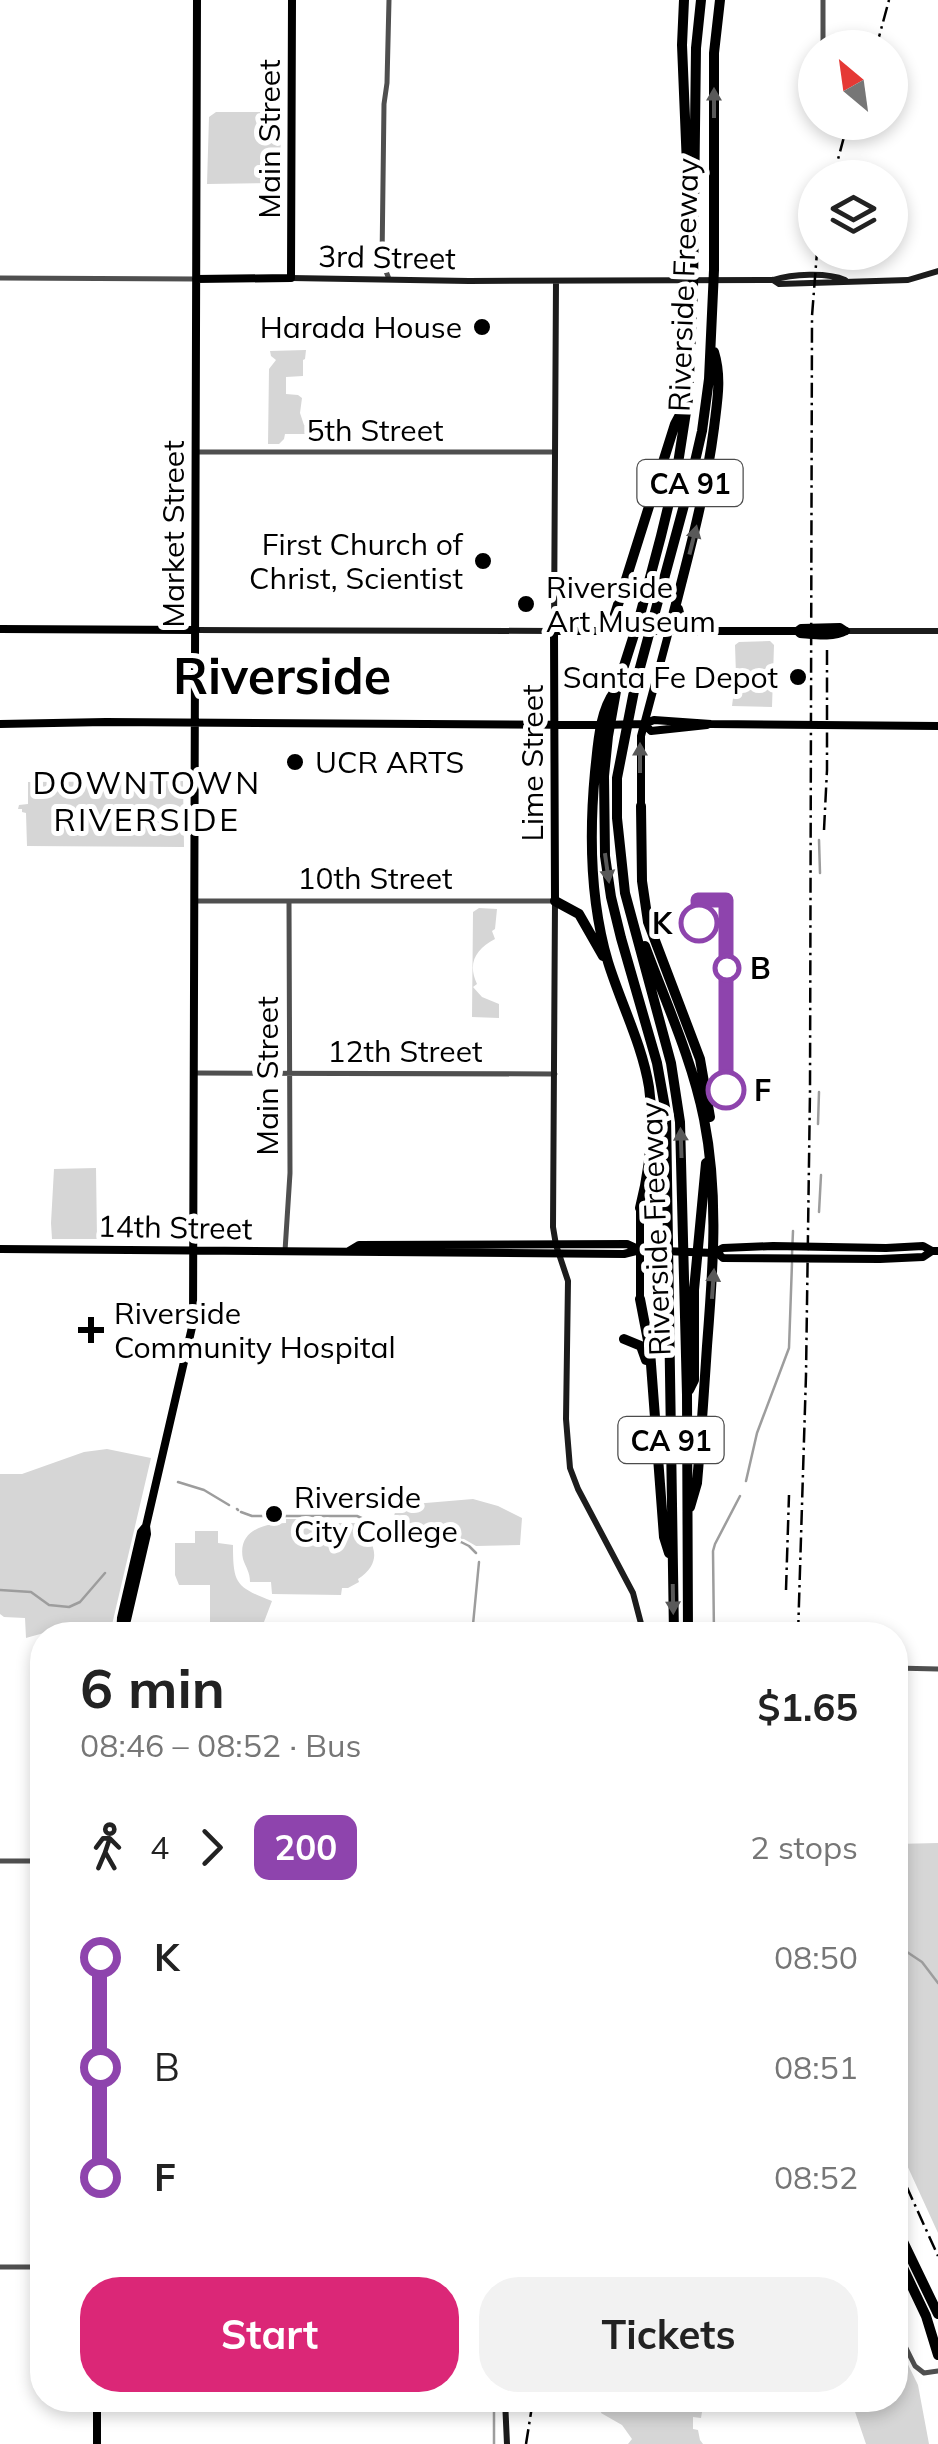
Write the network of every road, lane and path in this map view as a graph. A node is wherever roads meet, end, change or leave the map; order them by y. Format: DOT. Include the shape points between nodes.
graph roads {
  1 [pos="196,0"];
  2 [pos="292,0"];
  3 [pos="389,0"];
  4 [pos="684,0"];
  5 [pos="701,0"];
  6 [pos="723,0"];
  7 [pos="823,0"];
  8 [pos="823,30"];
  9 [pos="382,260"];
  10 [pos="693,266"];
  11 [pos="938,272"];
  12 [pos="0,278"];
  13 [pos="290,278"];
  14 [pos="196,279"];
  15 [pos="368,279"];
  16 [pos="389,279"];
  17 [pos="556,281"];
  18 [pos="711,342"];
  19 [pos="688,400"];
  20 [pos="196,452"];
  21 [pos="554,452"];
  22 [pos="678,603"];
  23 [pos="0,629"];
  24 [pos="196,630"];
  25 [pos="610,630"];
  26 [pos="554,631"];
  27 [pos="669,631"];
  28 [pos="695,631"];
  29 [pos="846,631"];
  30 [pos="938,632"];
  31 [pos="650,701"];
  32 [pos="678,721"];
  33 [pos="0,724"];
  34 [pos="195,724"];
  35 [pos="644,724"];
  36 [pos="711,724"];
  37 [pos="553,725"];
  38 [pos="938,726"];
  39 [pos="604,736"];
  40 [pos="641,806"];
  41 [pos="195,901"];
  42 [pos="289,901"];
  43 [pos="555,901"];
  44 [pos="632,923"];
  45 [pos="658,1063"];
  46 [pos="290,1072"];
  47 [pos="194,1073"];
  48 [pos="554,1074"];
  49 [pos="640,1208"];
  50 [pos="467,1244"];
  51 [pos="0,1249"];
  52 [pos="194,1249"];
  53 [pos="558,1249"];
  54 [pos="349,1250"];
  55 [pos="640,1250"];
  56 [pos="935,1250"];
  57 [pos="285,1251"];
  58 [pos="438,1252"];
  59 [pos="711,1252"];
  60 [pos="640,1299"];
  61 [pos="624,1339"];
  62 [pos="653,1382"];
  63 [pos="687,1395"];
  64 [pos="687,1518"];
  65 [pos="672,1563"];
  66 [pos="126,1622"];
  67 [pos="641,1622"];
  68 [pos="674,1622"];
  69 [pos="688,1622"];
  70 [pos="908,1668"];
  71 [pos="938,1669"];
  72 [pos="0,1861"];
  73 [pos="30,1861"];
  74 [pos="908,2252"];
  75 [pos="0,2267"];
  76 [pos="30,2267"];
  77 [pos="908,2278"];
  78 [pos="938,2314"];
  79 [pos="908,2352"];
  80 [pos="938,2355"];
  81 [pos="938,2371"];
  82 [pos="96,2412"];
  83 [pos="506,2412"];
  84 [pos="97,2444"];
  85 [pos="506,2444"];
  1 -- 14 [label="main road, Market Street"];
  2 -- 13 [label="main road, Main Street"];
  3 -- 9 [label="street"];
  4 -- 10 [label="highway"];
  5 -- 10 [label="highway, Riverside Freeway / CA 91"];
  18 -- 6 [label="highway, Riverside Freeway / CA 91, one-way" via="714,54"];
  7 -- 8 [label="street"];
  9 -- 15 [label="street"];
  9 -- 16 [label="street"];
  10 -- 19 [label="highway, Riverside Freeway / CA 91"];
  11 -- 17 [label="main road, 3rd Street" via="908,280"];
  12 -- 14 [label="street, 3rd Street"];
  13 -- 14 [label="main road, 3rd Street"];
  13 -- 15 [label="main road, 3rd Street"];
  14 -- 20 [label="main road, Market Street"];
  15 -- 16 [label="main road, 3rd Street"];
  16 -- 17 [label="main road, 3rd Street"];
  17 -- 21 [label="main road, Lime Street"];
  22 -- 18 [label="highway, one-way" via="711,452 719,370"];
  18 -- 44 [label="highway, Riverside Freeway / CA 91" via="702,431 617,778"];
  19 -- 25 [label="highway"];
  19 -- 39 [label="highway, Riverside Freeway / CA 91" via="639,619 607,701"];
  20 -- 21 [label="street, 5th Street"];
  20 -- 24 [label="main road, Market Street"];
  21 -- 26 [label="main road, Lime Street"];
  22 -- 27 [label="highway"];
  22 -- 28 [label="highway" via="681,621"];
  23 -- 24 [label="main road"];
  24 -- 26 [label="main road"];
  24 -- 34 [label="main road, Market Street"];
  25 -- 26 [label="main road"];
  25 -- 27 [label="main road"];
  26 -- 37 [label="main road, Lime Street"];
  27 -- 28 [label="main road"];
  27 -- 31 [label="main road"];
  28 -- 29 [label="main road"];
  29 -- 30 [label="main road"];
  31 -- 32 [label="main road" via="658,715"];
  31 -- 35 [label="main road"];
  32 -- 35 [label="main road"];
  32 -- 36 [label="main road"];
  33 -- 34 [label="main road"];
  34 -- 37 [label="main road"];
  34 -- 41 [label="main road, Market Street"];
  35 -- 36 [label="main road" via="651,730"];
  35 -- 37 [label="main road"];
  40 -- 35 [label="main road, one-way"];
  36 -- 38 [label="main road"];
  37 -- 43 [label="main road, Lime Street"];
  39 -- 45 [label="highway, Riverside Freeway / CA 91, one-way" via="605,856 620,938"];
  39 -- 49 [label="highway" via="591,834 597,912 650,1101 650,1166"];
  40 -- 63 [label="highway" via="648,922 700,1059 710,1116 694,1290 694,1380"];
  41 -- 42 [label="street, 10th Street"];
  41 -- 47 [label="main road, Market Street"];
  42 -- 43 [label="street, 10th Street"];
  42 -- 46 [label="street, Main Street"];
  43 -- 45 [label="highway" via="578,914"];
  43 -- 48 [label="main road, Lime Street"];
  44 -- 59 [label="highway" via="693,1076 705,1124 714,1190"];
  63 -- 44 [label="highway, Riverside Freeway / CA 91, one-way" via="680,1122"];
  45 -- 65 [label="highway, Riverside Freeway / CA 91" via="667,1130"];
  46 -- 47 [label="street, 12th Street"];
  46 -- 48 [label="street, 12th Street"];
  46 -- 57 [label="street, Main Street"];
  47 -- 52 [label="main road, Market Street"];
  48 -- 53 [label="main road, Lime Street"];
  49 -- 55 [label="main road"];
  50 -- 53 [label="main road, 14th Street"];
  50 -- 54 [label="main road, 14th Street"];
  50 -- 58 [label="main road"];
  51 -- 52 [label="main road, 14th Street"];
  52 -- 57 [label="main road, 14th Street"];
  52 -- 66 [label="main road, Market Street" via="192,1332"];
  53 -- 55 [label="main road, 14th Street" via="627,1244"];
  53 -- 58 [label="main road, 14th Street"];
  53 -- 67 [label="main road, Lime Street" via="568,1281 570,1468"];
  54 -- 57 [label="main road, 14th Street"];
  54 -- 58 [label="main road, 14th Street"];
  55 -- 59 [label="main road, 14th Street"];
  55 -- 60 [label="main road"];
  56 -- 59 [label="main road, 14th Street" via="880,1259 723,1258"];
  64 -- 59 [label="highway, one-way" via="698,1483"];
  60 -- 62 [label="highway"];
  61 -- 62 [label="highway" via="644,1349"];
  62 -- 65 [label="highway" via="664,1536"];
  63 -- 64 [label="highway, Riverside Freeway / CA 91"];
  64 -- 69 [label="highway, Riverside Freeway / CA 91"];
  65 -- 68 [label="highway, Riverside Freeway / CA 91, one-way"];
  70 -- 71 [label="street"];
  72 -- 73 [label="street"];
  74 -- 78 [label="highway"];
  75 -- 76 [label="street"];
  77 -- 80 [label="highway"];
  79 -- 81 [label="street" via="924,2373"];
  82 -- 84 [label="main road"];
  83 -- 85 [label="main road"];
}
